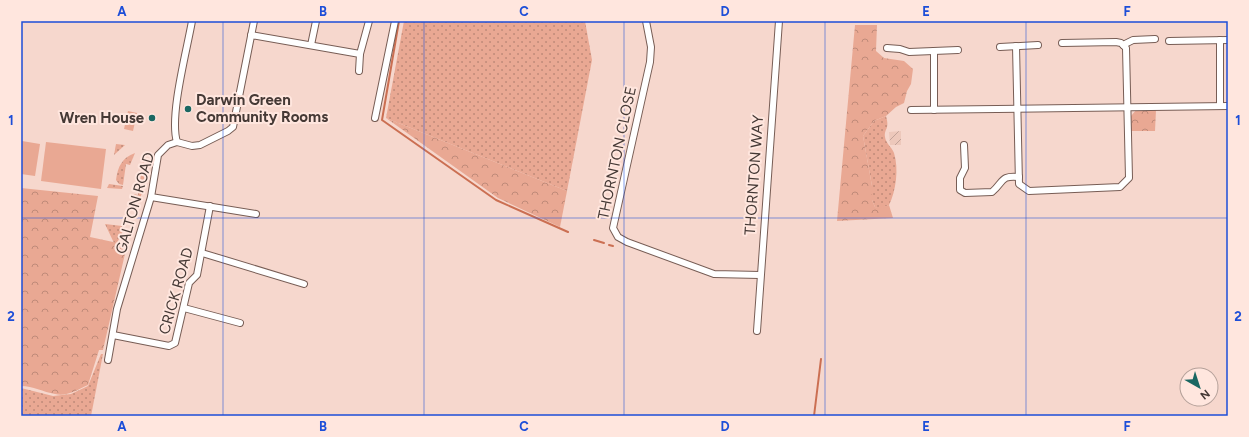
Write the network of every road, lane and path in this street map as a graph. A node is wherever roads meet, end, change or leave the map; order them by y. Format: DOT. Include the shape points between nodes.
graph roads {
  1 [pos="192,21"];
  2 [pos="254,21"];
  3 [pos="316,21"];
  4 [pos="368,21"];
  5 [pos="395,21"];
  6 [pos="646,21"];
  7 [pos="779,21"];
  8 [pos="251,35"];
  9 [pos="1155,39"];
  10 [pos="1220,40"];
  11 [pos="1228,40"];
  12 [pos="1169,41"];
  13 [pos="1062,43"];
  14 [pos="310,45"];
  15 [pos="1038,45"];
  16 [pos="1123,45"];
  17 [pos="1016,46"];
  18 [pos="1000,47"];
  19 [pos="887,48"];
  20 [pos="958,50"];
  21 [pos="934,51"];
  22 [pos="360,54"];
  23 [pos="359,71"];
  24 [pos="1220,106"];
  25 [pos="1228,106"];
  26 [pos="1128,107"];
  27 [pos="1017,108"];
  28 [pos="911,110"];
  29 [pos="934,110"];
  30 [pos="375,118"];
  31 [pos="177,142"];
  32 [pos="964,145"];
  33 [pos="1018,177"];
  34 [pos="151,197"];
  35 [pos="210,206"];
  36 [pos="256,214"];
  37 [pos="202,253"];
  38 [pos="760,275"];
  39 [pos="304,284"];
  40 [pos="184,308"];
  41 [pos="240,323"];
  42 [pos="757,331"];
  43 [pos="113,336"];
  44 [pos="108,360"];
  1 -- 31 [label="street" via="176,111"];
  2 -- 8 [label="street"];
  3 -- 14 [label="street"];
  4 -- 22 [label="street"];
  5 -- 30 [label="street"];
  6 -- 38 [label="street, THORNTON CLOSE" via="651,47 650,62 613,228 618,237 627,242 714,274"];
  7 -- 38 [label="street, THORNTON WAY"];
  8 -- 14 [label="street"];
  8 -- 31 [label="street" via="233,127 200,145 192,146"];
  9 -- 16 [label="street" via="1133,40"];
  10 -- 11 [label="street"];
  10 -- 12 [label="street"];
  10 -- 24 [label="street"];
  13 -- 16 [label="street" via="1116,42"];
  14 -- 22 [label="street"];
  15 -- 17 [label="street"];
  16 -- 26 [label="street" via="1127,52"];
  17 -- 18 [label="street"];
  17 -- 27 [label="street"];
  19 -- 21 [label="street" via="909,52"];
  20 -- 21 [label="street"];
  21 -- 29 [label="street"];
  22 -- 23 [label="street"];
  24 -- 25 [label="street"];
  24 -- 26 [label="street"];
  26 -- 27 [label="street"];
  26 -- 33 [label="street" via="1129,178 1120,187 1029,191 1019,184"];
  27 -- 29 [label="street"];
  27 -- 33 [label="street"];
  28 -- 29 [label="street"];
  31 -- 34 [label="street, GALTON ROAD" via="168,145 158,155"];
  32 -- 33 [label="street" via="965,168 959,184 960,190 965,193 992,192 1003,179 1010,176"];
  34 -- 35 [label="street"];
  34 -- 43 [label="street, GALTON ROAD" via="117,309"];
  35 -- 36 [label="street"];
  35 -- 37 [label="street, CRICK ROAD"];
  37 -- 39 [label="street"];
  37 -- 40 [label="street, CRICK ROAD" via="197,275 189,283"];
  38 -- 42 [label="street, THORNTON WAY"];
  40 -- 41 [label="street"];
  40 -- 43 [label="street, CRICK ROAD" via="173,345"];
  43 -- 44 [label="street, GALTON ROAD"];
}
